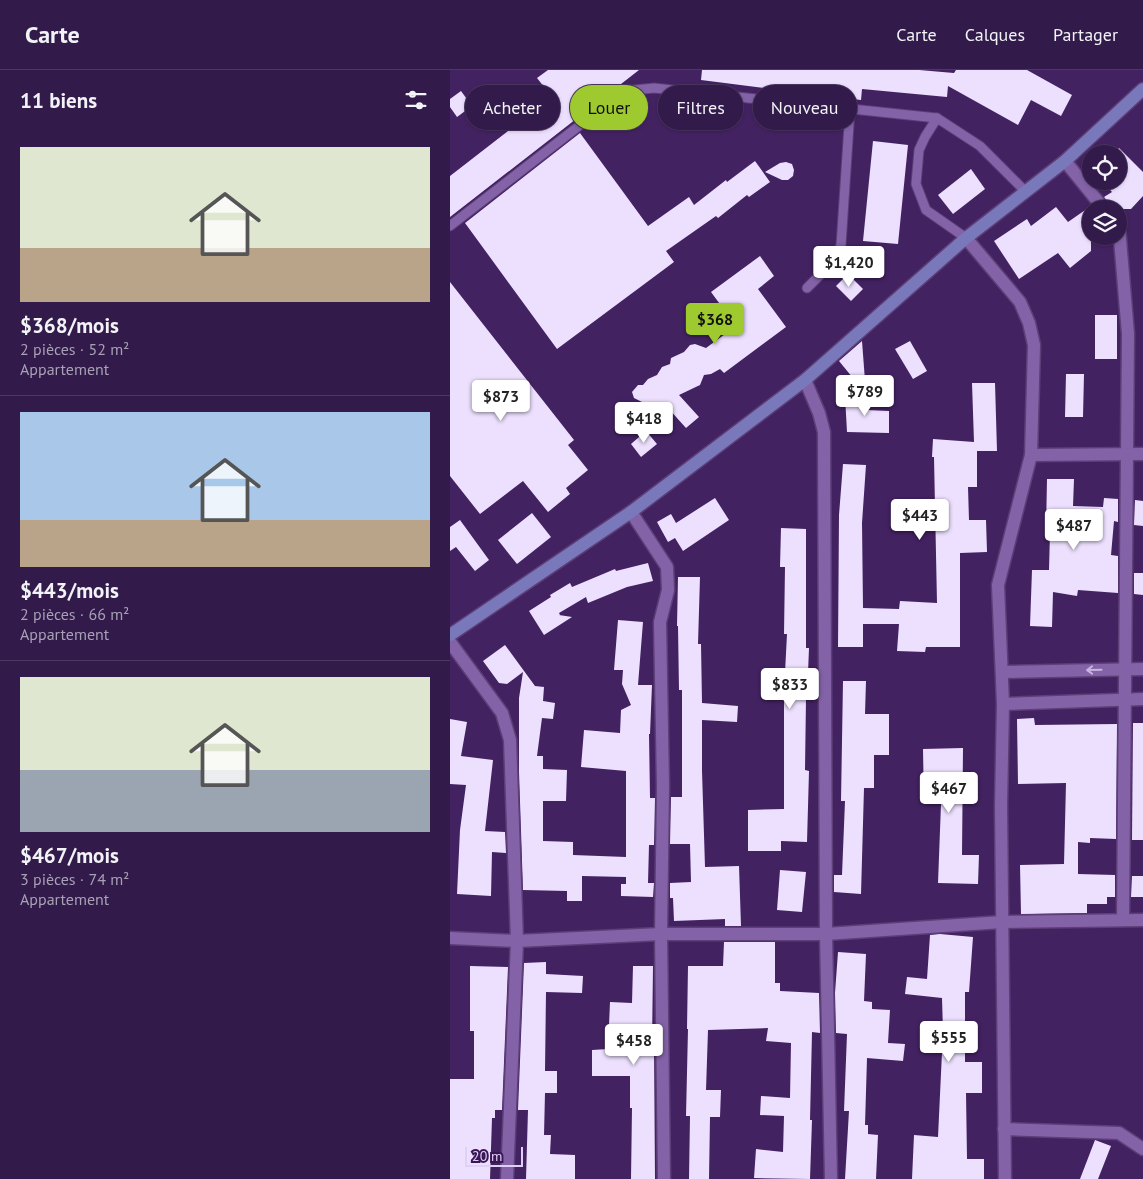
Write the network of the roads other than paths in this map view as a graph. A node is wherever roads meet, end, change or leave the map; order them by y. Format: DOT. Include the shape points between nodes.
graph roads {
  1 [pos="1143,89"];
  2 [pos="753,99"];
  3 [pos="857,111"];
  4 [pos="937,118"];
  5 [pos="849,130"];
  6 [pos="1064,161"];
  7 [pos="1026,192"];
  8 [pos="1096,200"];
  9 [pos="450,226"];
  10 [pos="966,238"];
  11 [pos="1121,245"];
  12 [pos="807,288"];
  13 [pos="805,380"];
  14 [pos="1126,454"];
  15 [pos="1143,454"];
  16 [pos="1031,455"];
  17 [pos="631,512"];
  18 [pos="450,635"];
  19 [pos="450,642"];
  20 [pos="1143,669"];
  21 [pos="1124,670"];
  22 [pos="1002,672"];
  23 [pos="1143,699"];
  24 [pos="1125,700"];
  25 [pos="1003,704"];
  26 [pos="1123,920"];
  27 [pos="1143,920"];
  28 [pos="1002,922"];
  29 [pos="662,934"];
  30 [pos="826,934"];
  31 [pos="450,938"];
  32 [pos="517,941"];
  33 [pos="1004,1129"];
  34 [pos="1143,1149"];
  35 [pos="507,1179"];
  36 [pos="664,1179"];
  37 [pos="831,1179"];
  38 [pos="1005,1179"];
  1 -- 6 [label="street"];
  2 -- 9 [label="lane" via="654,88 624,91"];
  3 -- 4 [label="lane"];
  4 -- 7 [label="lane" via="980,146"];
  4 -- 10 [label="lane" via="919,150 916,184 926,210"];
  5 -- 12 [label="lane" via="841,245 834,261"];
  6 -- 7 [label="street"];
  6 -- 8 [label="street"];
  7 -- 10 [label="street"];
  10 -- 13 [label="street"];
  10 -- 16 [label="street" via="1020,302 1029,323 1034,345"];
  11 -- 14 [label="street" via="1128,334"];
  13 -- 17 [label="street"];
  13 -- 30 [label="street" via="824,432"];
  14 -- 15 [label="street"];
  14 -- 16 [label="street"];
  14 -- 21 [label="street"];
  16 -- 22 [label="street" via="998,585"];
  17 -- 18 [label="street"];
  17 -- 29 [label="street" via="668,567 668,590 660,622"];
  19 -- 32 [label="street" via="502,713 510,740"];
  20 -- 21 [label="street"];
  21 -- 22 [label="street, one-way"];
  21 -- 24 [label="street"];
  22 -- 25 [label="street"];
  23 -- 24 [label="street"];
  24 -- 25 [label="street"];
  24 -- 26 [label="street"];
  25 -- 28 [label="street"];
  26 -- 27 [label="street"];
  26 -- 28 [label="street"];
  28 -- 30 [label="street"];
  28 -- 33 [label="street"];
  29 -- 30 [label="street"];
  29 -- 32 [label="street"];
  29 -- 36 [label="street"];
  30 -- 37 [label="street"];
  31 -- 32 [label="street"];
  32 -- 35 [label="street"];
  33 -- 34 [label="street" via="1120,1133"];
  33 -- 38 [label="street"];
}
